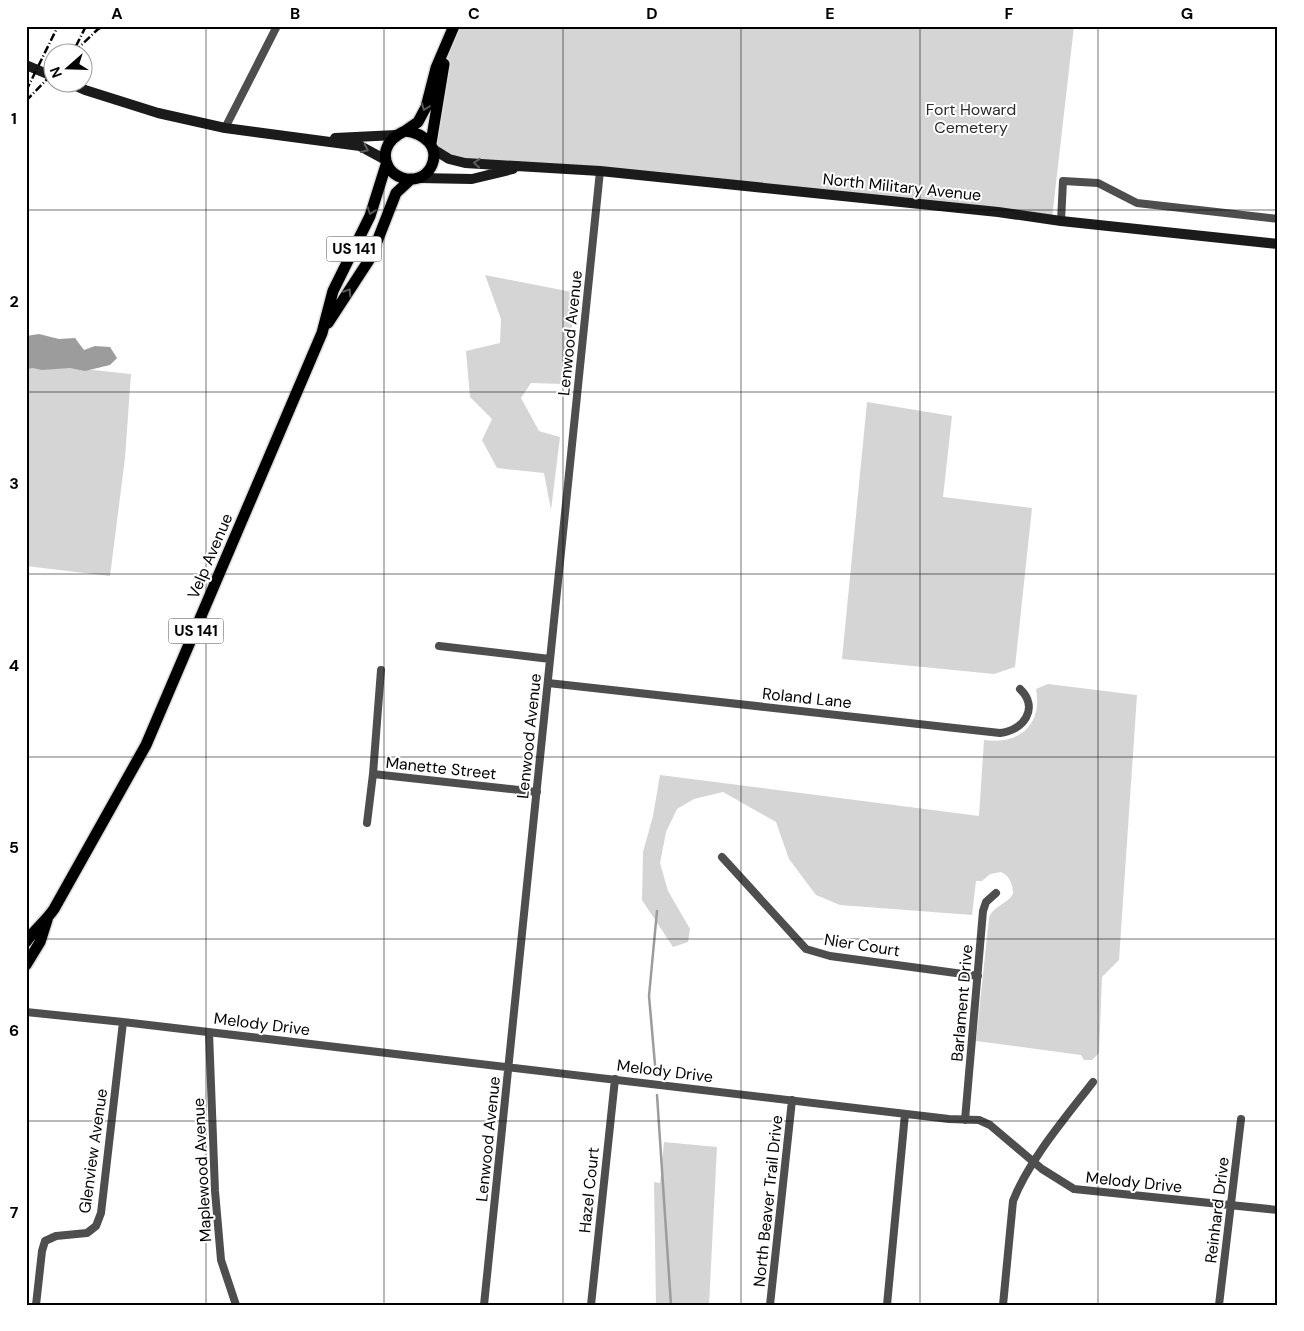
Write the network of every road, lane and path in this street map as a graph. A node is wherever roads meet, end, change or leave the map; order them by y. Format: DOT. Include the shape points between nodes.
graph roads {
  1 [pos="277,26"];
  2 [pos="453,27"];
  3 [pos="26,66"];
  4 [pos="42,72"];
  5 [pos="91,92"];
  6 [pos="225,128"];
  7 [pos="400,133"];
  8 [pos="311,139"];
  9 [pos="432,146"];
  10 [pos="385,162"];
  11 [pos="523,167"];
  12 [pos="600,171"];
  13 [pos="414,179"];
  14 [pos="1278,219"];
  15 [pos="1061,221"];
  16 [pos="1278,244"];
  17 [pos="322,333"];
  18 [pos="439,646"];
  19 [pos="550,659"];
  20 [pos="382,670"];
  21 [pos="548,683"];
  22 [pos="1020,689"];
  23 [pos="373,774"];
  24 [pos="537,792"];
  25 [pos="367,823"];
  26 [pos="722,857"];
  27 [pos="996,893"];
  28 [pos="48,918"];
  29 [pos="26,942"];
  30 [pos="26,965"];
  31 [pos="978,976"];
  32 [pos="27,1013"];
  33 [pos="123,1022"];
  34 [pos="209,1032"];
  35 [pos="509,1067"];
  36 [pos="615,1079"];
  37 [pos="1092,1082"];
  38 [pos="792,1100"];
  39 [pos="905,1114"];
  40 [pos="1241,1119"];
  41 [pos="965,1120"];
  42 [pos="1034,1162"];
  43 [pos="1231,1205"];
  44 [pos="1278,1210"];
  45 [pos="36,1305"];
  46 [pos="236,1305"];
  47 [pos="484,1305"];
  48 [pos="591,1305"];
  49 [pos="770,1305"];
  50 [pos="887,1305"];
  51 [pos="1002,1305"];
  52 [pos="1219,1305"];
  1 -- 6 [label="street"];
  2 -- 7 [label="main road, one-way" via="436,68 426,106 418,122"];
  2 -- 9 [label="main road"];
  3 -- 4 [label="main road"];
  5 -- 6 [label="main road" via="158,113"];
  6 -- 8 [label="main road"];
  7 -- 8 [label="main road"];
  7 -- 9 [label="main road" via="419,134"];
  7 -- 10 [label="main road" via="387,146"];
  8 -- 10 [label="main road, one-way" via="360,146"];
  11 -- 9 [label="main road, North Military Avenue, one-way" via="465,163 449,159"];
  9 -- 13 [label="main road" via="430,167 425,174"];
  10 -- 13 [label="main road" via="400,177"];
  10 -- 17 [label="main road, Velp Avenue / US 141, one-way" via="370,216 333,291"];
  11 -- 12 [label="main road, North Military Avenue"];
  11 -- 13 [label="main road, North Military Avenue" via="472,179"];
  12 -- 15 [label="main road, North Military Avenue"];
  12 -- 19 [label="street, Lenwood Avenue"];
  17 -- 13 [label="main road, Velp Avenue / US 141, one-way" via="371,257 396,193"];
  14 -- 15 [label="street" via="1137,203 1098,183 1063,181"];
  15 -- 16 [label="main road, North Military Avenue"];
  17 -- 28 [label="main road, Velp Avenue / US 141" via="146,745"];
  18 -- 19 [label="street"];
  19 -- 21 [label="street, Lenwood Avenue"];
  20 -- 23 [label="street"];
  21 -- 22 [label="street, Roland Lane" via="1000,734 1020,727 1027,715 1027,698"];
  21 -- 24 [label="street, Lenwood Avenue"];
  23 -- 24 [label="street, Manette Street"];
  23 -- 25 [label="street"];
  24 -- 35 [label="street, Lenwood Avenue"];
  26 -- 31 [label="street, Nier Court" via="806,949 830,956"];
  27 -- 31 [label="street, Barlament Drive" via="984,907"];
  28 -- 29 [label="main road, Velp Avenue / US 141"];
  28 -- 30 [label="main road, Velp Avenue / US 141" via="40,942"];
  31 -- 41 [label="street, Barlament Drive"];
  32 -- 33 [label="street, Melody Drive"];
  33 -- 34 [label="street, Melody Drive"];
  33 -- 45 [label="street, Glenview Avenue" via="101,1213 96,1226 87,1233 56,1236 45,1242"];
  34 -- 35 [label="street, Melody Drive"];
  34 -- 46 [label="street, Maplewood Avenue" via="221,1260"];
  35 -- 36 [label="street, Melody Drive"];
  35 -- 47 [label="street, Lenwood Avenue"];
  36 -- 38 [label="street, Melody Drive"];
  36 -- 48 [label="street, Hazel Court"];
  37 -- 42 [label="street"];
  38 -- 39 [label="street, Melody Drive"];
  38 -- 49 [label="street, North Beaver Trail Drive"];
  39 -- 41 [label="street, Melody Drive"];
  39 -- 50 [label="street"];
  40 -- 43 [label="street, Reinhard Drive"];
  41 -- 42 [label="street, Melody Drive" via="979,1120 990,1125"];
  42 -- 43 [label="street, Melody Drive" via="1074,1189"];
  42 -- 51 [label="street" via="1013,1201"];
  43 -- 44 [label="street, Melody Drive"];
  43 -- 52 [label="street, Reinhard Drive"];
}
